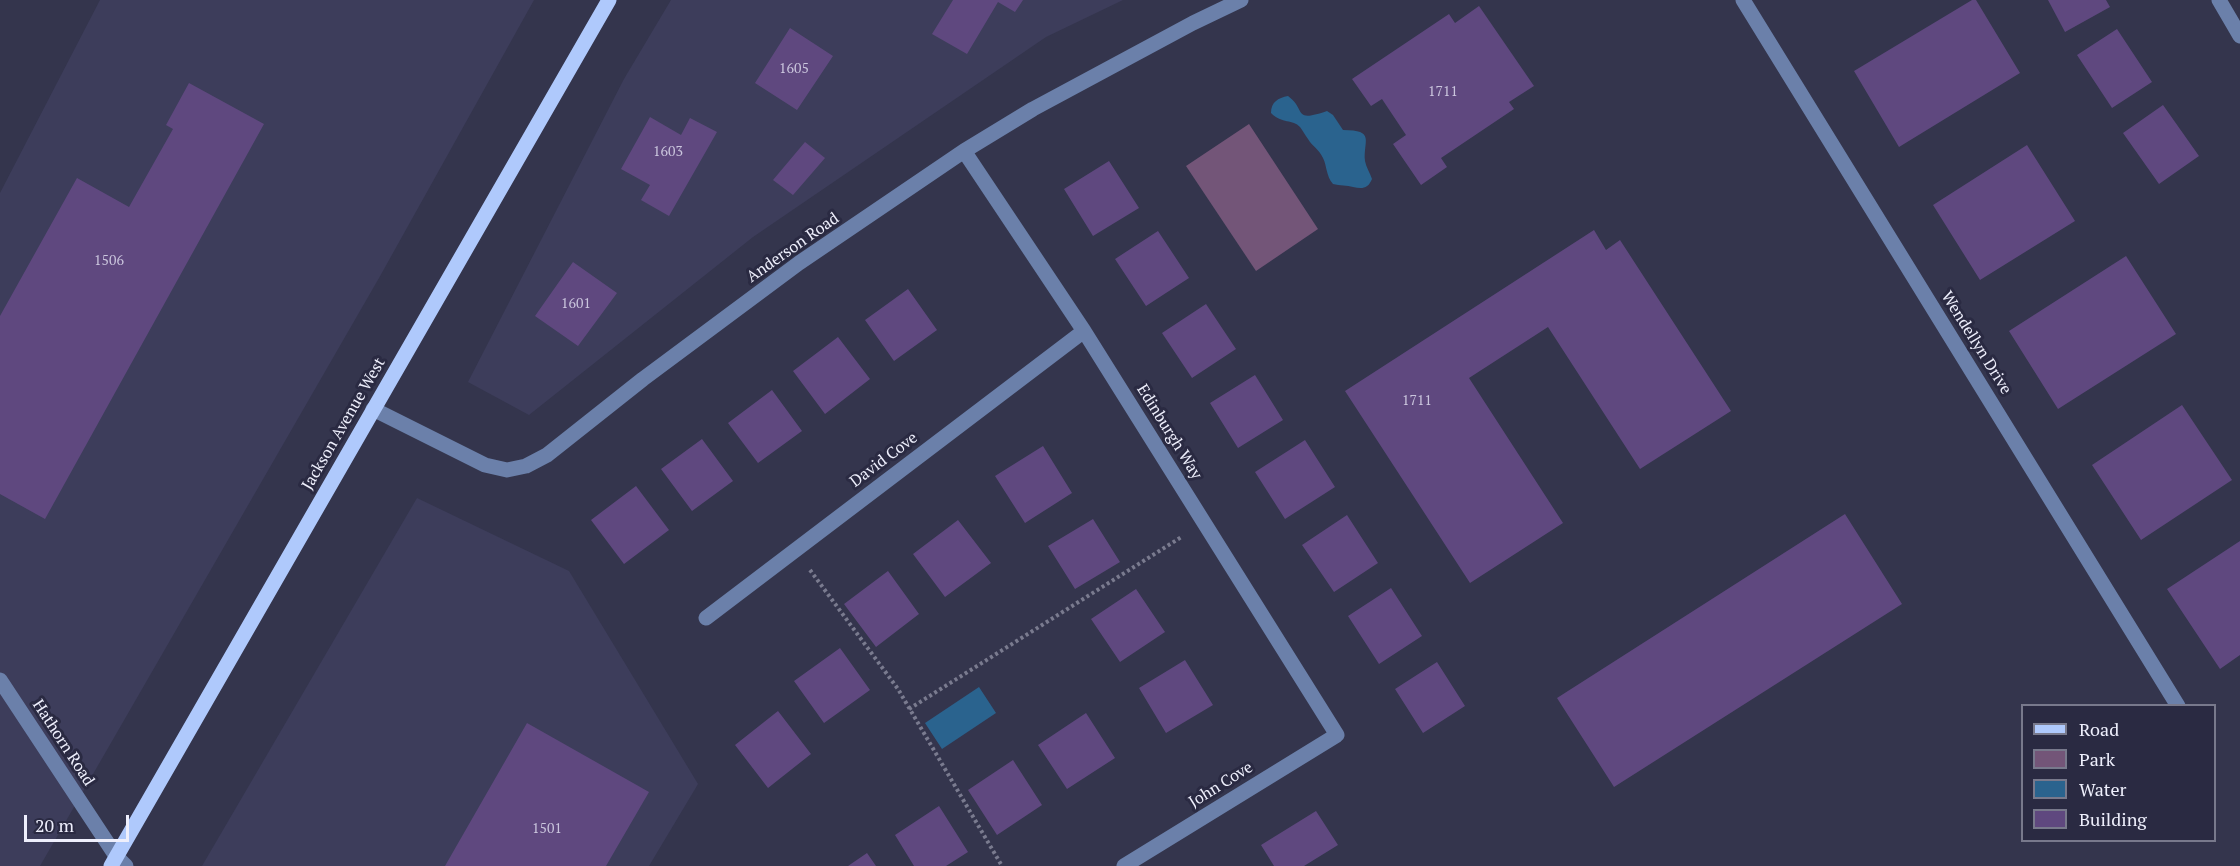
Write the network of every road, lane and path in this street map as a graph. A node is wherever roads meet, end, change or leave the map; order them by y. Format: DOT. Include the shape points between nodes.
graph roads {
  1 [pos="609,0"];
  2 [pos="1241,0"];
  3 [pos="1743,0"];
  4 [pos="2219,0"];
  5 [pos="2240,36"];
  6 [pos="964,152"];
  7 [pos="1084,331"];
  8 [pos="373,409"];
  9 [pos="1204,523"];
  10 [pos="795,550"];
  11 [pos="706,618"];
  12 [pos="0,680"];
  13 [pos="2177,704"];
  14 [pos="909,709"];
  15 [pos="1337,735"];
  16 [pos="118,863"];
  17 [pos="1002,866"];
  18 [pos="1124,866"];
  1 -- 8 [label="main road, Jackson Avenue West"];
  2 -- 6 [label="street, Anderson Road" via="1033,109"];
  3 -- 13 [label="street, Wendellyn Drive"];
  4 -- 5 [label="street"];
  6 -- 7 [label="street, Edinburgh Way"];
  6 -- 8 [label="street, Anderson Road" via="800,263 547,455 526,466 507,470 485,465"];
  7 -- 9 [label="street, Edinburgh Way"];
  7 -- 10 [label="street, David Cove"];
  8 -- 16 [label="main road, Jackson Avenue West"];
  9 -- 14 [label="path"];
  9 -- 15 [label="street, Edinburgh Way"];
  10 -- 11 [label="street, David Cove"];
  10 -- 14 [label="path"];
  12 -- 16 [label="street, Hathorn Road"];
  14 -- 17 [label="path"];
  15 -- 18 [label="street, John Cove"];
}
